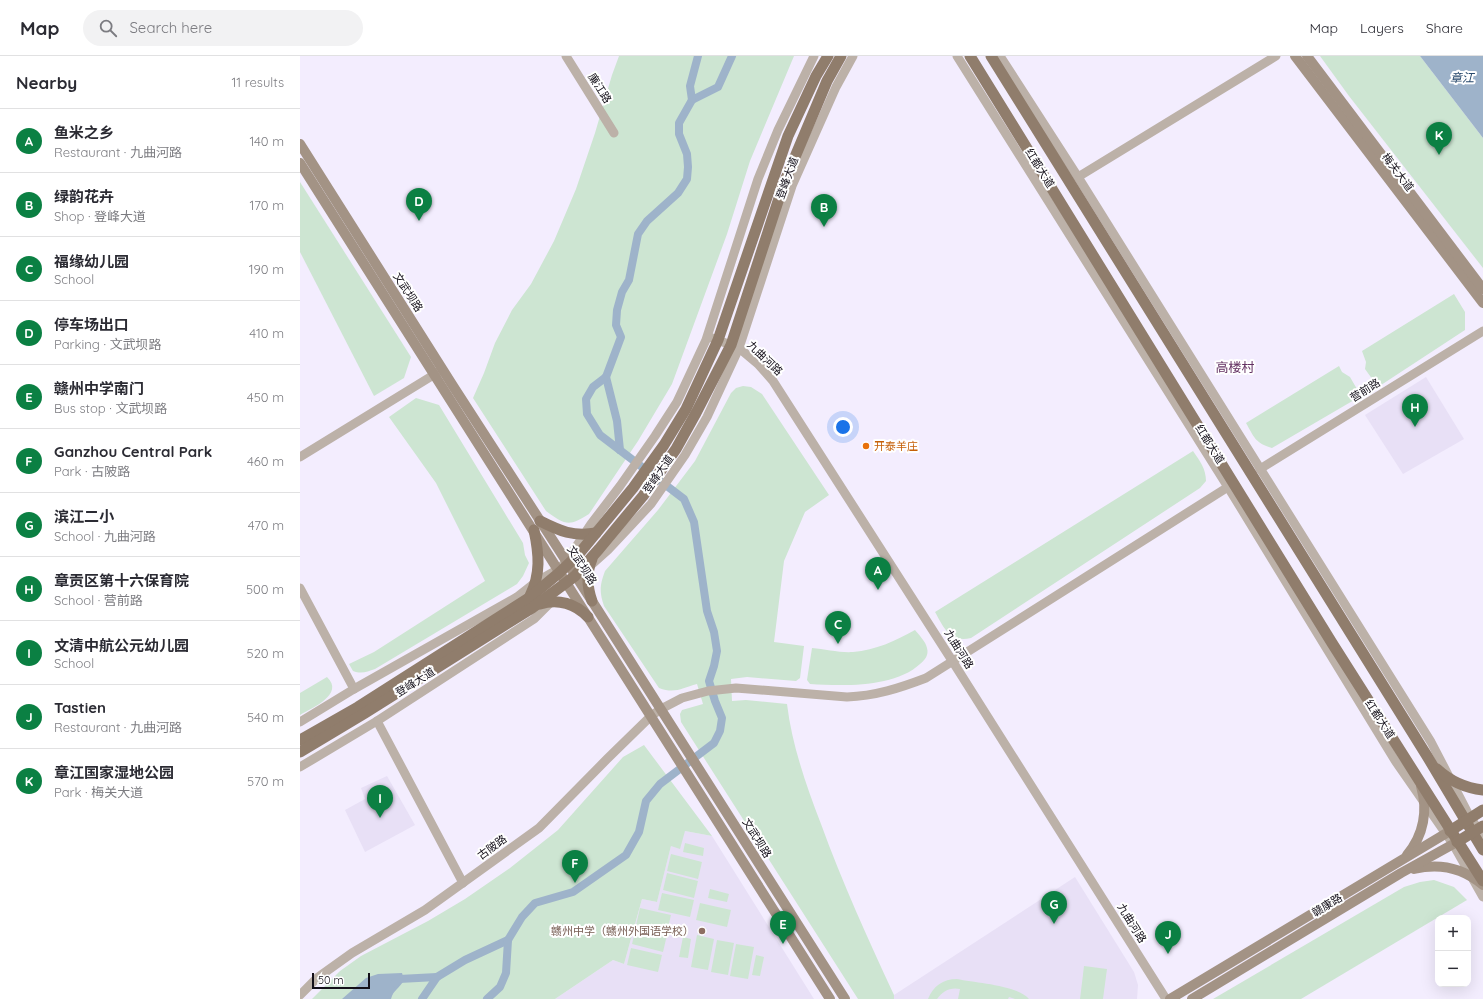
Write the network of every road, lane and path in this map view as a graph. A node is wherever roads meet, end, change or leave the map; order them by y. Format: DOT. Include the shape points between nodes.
graph roads {
  1 [pos="566,56"];
  2 [pos="814,56"];
  3 [pos="828,56"];
  4 [pos="841,56"];
  5 [pos="853,56"];
  6 [pos="957,56"];
  7 [pos="970,56"];
  8 [pos="991,56"];
  9 [pos="1000,56"];
  10 [pos="1276,56"];
  11 [pos="1295,56"];
  12 [pos="1307,56"];
  13 [pos="614,133"];
  14 [pos="300,144"];
  15 [pos="300,163"];
  16 [pos="1078,177"];
  17 [pos="1483,290"];
  18 [pos="1483,303"];
  19 [pos="1483,331"];
  20 [pos="707,337"];
  21 [pos="718,340"];
  22 [pos="735,347"];
  23 [pos="438,372"];
  24 [pos="300,457"];
  25 [pos="1260,469"];
  26 [pos="1228,487"];
  27 [pos="647,500"];
  28 [pos="537,526"];
  29 [pos="596,532"];
  30 [pos="584,535"];
  31 [pos="599,549"];
  32 [pos="590,566"];
  33 [pos="562,567"];
  34 [pos="571,581"];
  35 [pos="536,582"];
  36 [pos="300,588"];
  37 [pos="592,601"];
  38 [pos="551,602"];
  39 [pos="531,603"];
  40 [pos="588,617"];
  41 [pos="953,662"];
  42 [pos="354,689"];
  43 [pos="661,709"];
  44 [pos="651,716"];
  45 [pos="377,721"];
  46 [pos="300,722"];
  47 [pos="300,740"];
  48 [pos="300,752"];
  49 [pos="1426,756"];
  50 [pos="300,767"];
  51 [pos="1413,770"];
  52 [pos="1449,779"];
  53 [pos="1483,790"];
  54 [pos="1424,803"];
  55 [pos="1483,804"];
  56 [pos="1483,810"];
  57 [pos="1469,819"];
  58 [pos="1480,831"];
  59 [pos="1448,832"];
  60 [pos="1455,843"];
  61 [pos="1483,850"];
  62 [pos="1402,860"];
  63 [pos="1401,873"];
  64 [pos="1472,877"];
  65 [pos="1483,881"];
  66 [pos="463,883"];
  67 [pos="1483,885"];
  68 [pos="1483,897"];
  69 [pos="300,995"];
  70 [pos="830,999"];
  71 [pos="845,999"];
  72 [pos="1166,999"];
  73 [pos="1170,999"];
  74 [pos="1192,999"];
  1 -- 13 [label="street, 廉江路"];
  2 -- 20 [label="street" via="778,130 758,179"];
  3 -- 21 [label="main road, 登峰大道" via="788,136"];
  4 -- 22 [label="main road, 登峰大道" via="826,80 784,184"];
  5 -- 22 [label="street" via="836,87 792,186"];
  6 -- 26 [label="street"];
  7 -- 51 [label="main road, 红都大道" via="1328,637"];
  8 -- 49 [label="main road, 红都大道"];
  9 -- 16 [label="street"];
  10 -- 16 [label="street"];
  11 -- 18 [label="main road, 梅关大道"];
  12 -- 17 [label="main road, 梅关大道"];
  14 -- 23 [label="main road, 文武坝路"];
  15 -- 23 [label="main road, 文武坝路"];
  16 -- 25 [label="street"];
  19 -- 25 [label="street, 营前路"];
  20 -- 21 [label="street, 九曲河路"];
  20 -- 30 [label="street" via="677,402"];
  21 -- 22 [label="street, 九曲河路"];
  21 -- 29 [label="main road, 登峰大道" via="686,409 664,444 633,488"];
  22 -- 27 [label="main road, 登峰大道"];
  22 -- 27 [label="street" via="707,417 685,455"];
  22 -- 41 [label="street, 九曲河路" via="758,364 773,381"];
  23 -- 24 [label="street"];
  23 -- 28 [label="main road, 文武坝路"];
  25 -- 52 [label="street" via="1431,742"];
  26 -- 41 [label="street, 古陂路"];
  26 -- 54 [label="street" via="1396,762"];
  27 -- 31 [label="main road, 登峰大道"];
  27 -- 32 [label="street" via="608,550"];
  28 -- 30 [label="main road"];
  28 -- 33 [label="main road, 文武坝路"];
  28 -- 35 [label="main road" via="539,558"];
  29 -- 30 [label="main road"];
  29 -- 33 [label="main road, 登峰大道" via="578,554"];
  30 -- 33 [label="street"];
  31 -- 32 [label="main road"];
  31 -- 34 [label="main road, 登峰大道"];
  32 -- 34 [label="street"];
  32 -- 37 [label="main road" via="588,587"];
  33 -- 34 [label="main road, 文武坝路"];
  33 -- 35 [label="street"];
  33 -- 39 [label="main road, 登峰大道"];
  34 -- 37 [label="main road, 文武坝路"];
  34 -- 38 [label="street"];
  34 -- 39 [label="main road, 登峰大道"];
  34 -- 40 [label="main road, 文武坝路"];
  35 -- 39 [label="main road"];
  35 -- 42 [label="street" via="517,597"];
  36 -- 42 [label="street"];
  37 -- 43 [label="main road, 文武坝路"];
  38 -- 39 [label="main road"];
  38 -- 40 [label="main road" via="573,605"];
  38 -- 45 [label="street" via="534,619"];
  39 -- 47 [label="main road, 登峰大道"];
  39 -- 48 [label="main road, 登峰大道" via="365,713"];
  40 -- 44 [label="main road, 文武坝路"];
  41 -- 43 [label="street, 古陂路" via="911,684 861,696 736,688 708,691 682,698"];
  41 -- 72 [label="street, 九曲河路"];
  42 -- 46 [label="street"];
  43 -- 44 [label="street, 古陂路"];
  43 -- 71 [label="main road, 文武坝路"];
  44 -- 66 [label="street, 古陂路" via="539,828"];
  44 -- 70 [label="main road, 文武坝路"];
  45 -- 50 [label="street"];
  45 -- 66 [label="street"];
  49 -- 52 [label="main road"];
  49 -- 57 [label="main road, 红都大道"];
  51 -- 54 [label="main road" via="1420,784"];
  51 -- 59 [label="main road, 红都大道"];
  52 -- 53 [label="main road"];
  52 -- 57 [label="street"];
  54 -- 59 [label="street"];
  54 -- 62 [label="main road" via="1420,833"];
  55 -- 57 [label="street"];
  56 -- 57 [label="main road, 赣康路"];
  57 -- 58 [label="main road, 红都大道"];
  57 -- 59 [label="main road, 赣康路"];
  58 -- 60 [label="main road, 赣康路"];
  58 -- 61 [label="main road, 红都大道"];
  59 -- 60 [label="main road, 红都大道"];
  59 -- 62 [label="main road, 赣康路"];
  60 -- 63 [label="main road, 赣康路"];
  60 -- 64 [label="street"];
  60 -- 65 [label="main road, 红都大道"];
  62 -- 73 [label="main road, 赣康路"];
  63 -- 64 [label="main road" via="1438,866 1454,869"];
  63 -- 74 [label="main road, 赣康路"];
  64 -- 67 [label="main road"];
  64 -- 68 [label="street"];
  66 -- 69 [label="street, 古陂路" via="425,910 352,953 317,978"];
}
